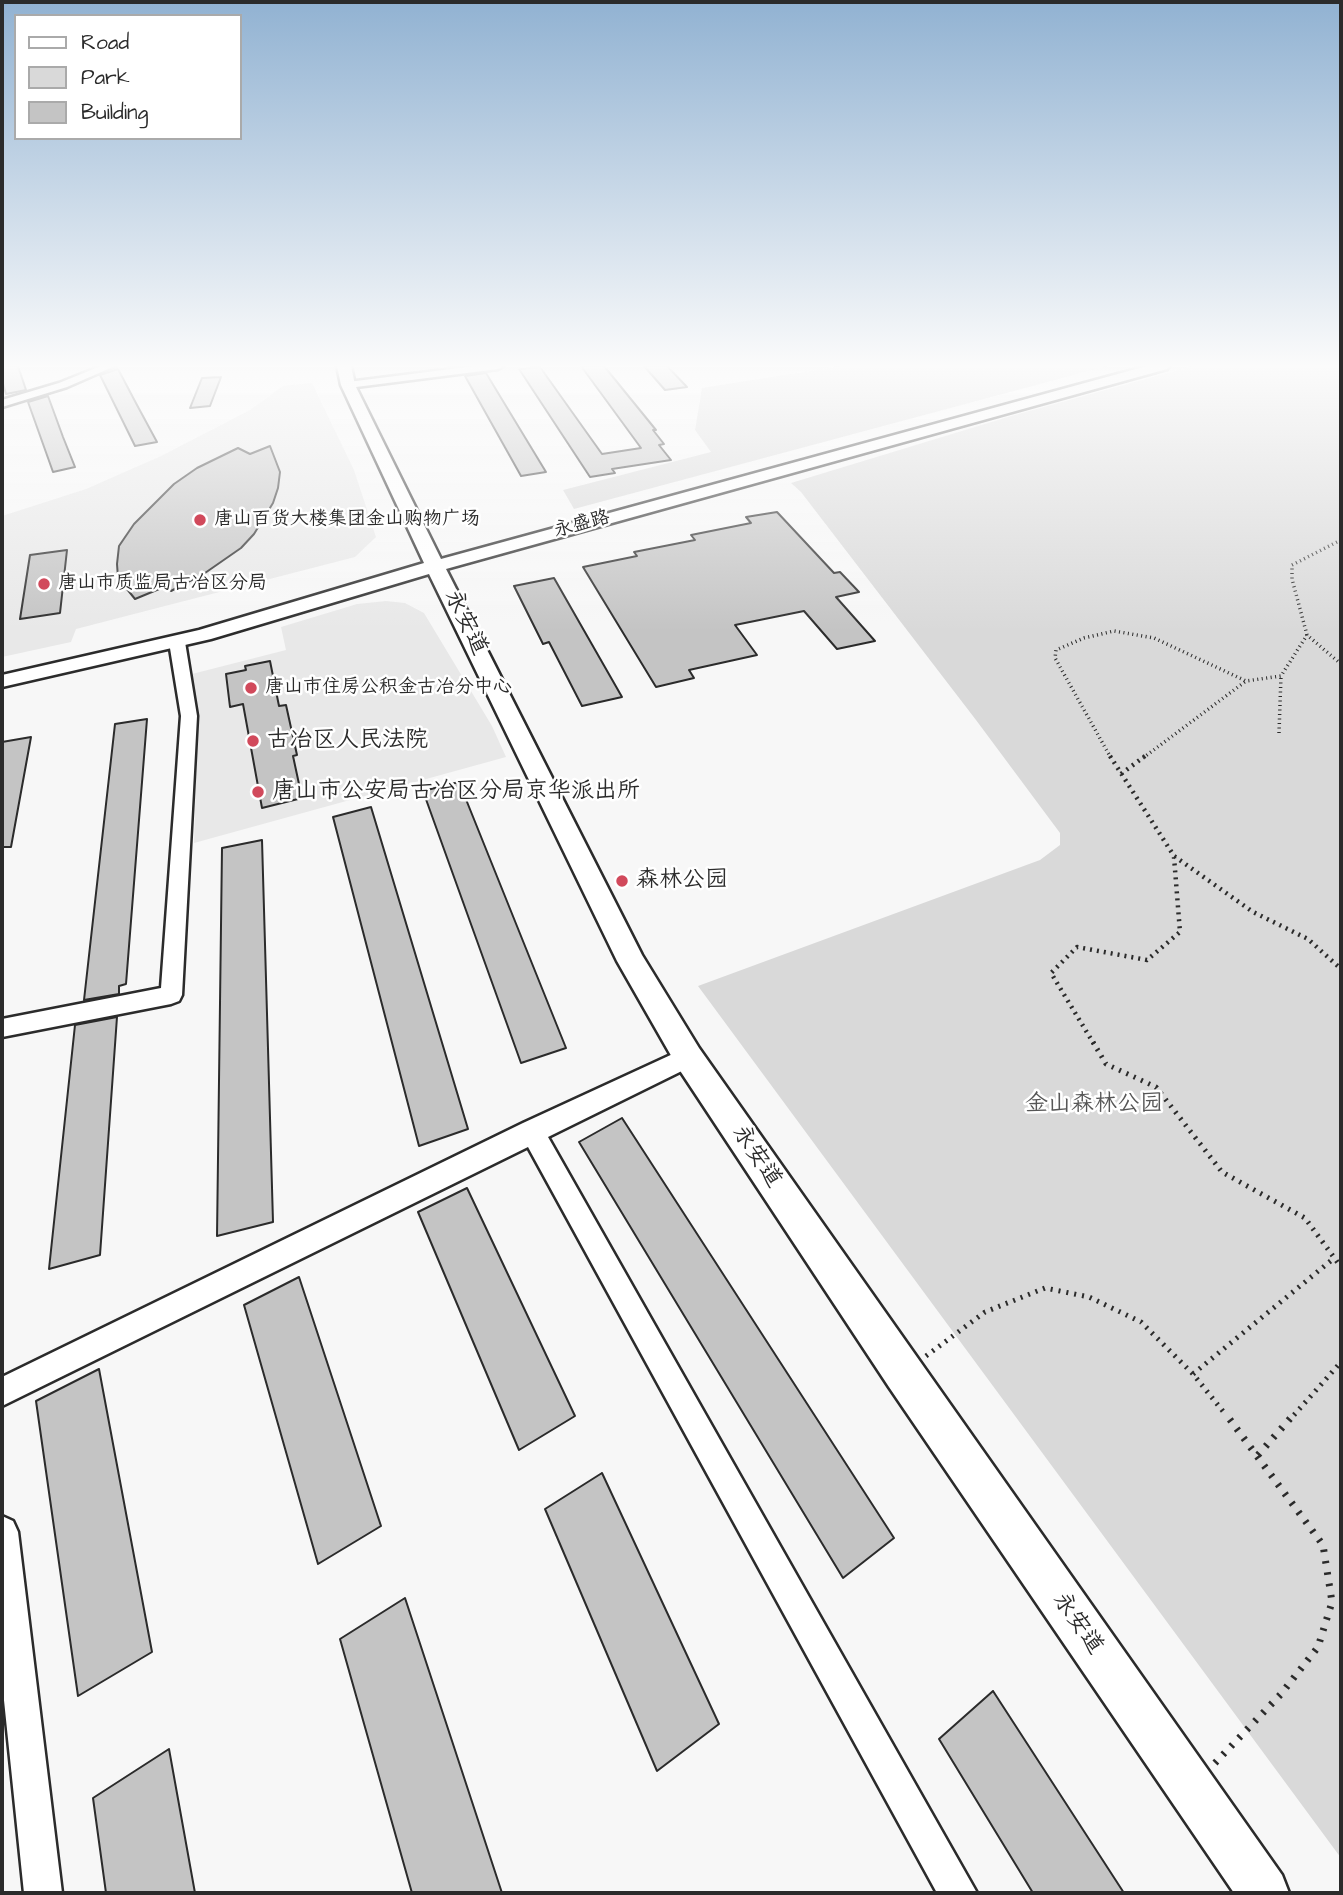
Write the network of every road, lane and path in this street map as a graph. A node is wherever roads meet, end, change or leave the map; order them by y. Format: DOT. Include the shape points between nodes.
graph roads {
  1 [pos="382,454"];
  2 [pos="825,454"];
  3 [pos="835,454"];
  4 [pos="1341,540"];
  5 [pos="434,563"];
  6 [pos="1307,635"];
  7 [pos="177,642"];
  8 [pos="1341,664"];
  9 [pos="2,672"];
  10 [pos="1281,676"];
  11 [pos="2,681"];
  12 [pos="1245,681"];
  13 [pos="1279,733"];
  14 [pos="1121,774"];
  15 [pos="1174,856"];
  16 [pos="1341,969"];
  17 [pos="2,1028"];
  18 [pos="688,1057"];
  19 [pos="532,1131"];
  20 [pos="1332,1259"];
  21 [pos="1341,1267"];
  22 [pos="1341,1362"];
  23 [pos="903,1373"];
  24 [pos="1193,1374"];
  25 [pos="2,1392"];
  26 [pos="1258,1455"];
  27 [pos="2,1532"];
  28 [pos="1191,1788"];
  29 [pos="43,1893"];
  30 [pos="958,1893"];
  31 [pos="1264,1893"];
  1 -- 5 [label="main road, 永安道"];
  2 -- 5 [label="main road, 永盛路"];
  3 -- 5 [label="main road, 永盛路"];
  4 -- 6 [label="path" via="1292,565"];
  5 -- 7 [label="main road, 永盛路"];
  5 -- 9 [label="main road, 永盛路" via="202,628"];
  5 -- 18 [label="main road, 永安道" via="631,961"];
  6 -- 8 [label="path"];
  6 -- 10 [label="path"];
  7 -- 11 [label="main road, 永盛路"];
  7 -- 17 [label="street" via="188,716 171,995"];
  10 -- 12 [label="path"];
  10 -- 13 [label="path"];
  12 -- 14 [label="path"];
  12 -- 14 [label="path" via="1178,648 1136,634 1114,631 1056,650 1055,658"];
  14 -- 15 [label="path"];
  15 -- 16 [label="path" via="1253,912 1308,939"];
  15 -- 20 [label="path" via="1180,932 1147,960 1077,947 1051,973 1106,1064 1156,1087 1222,1172 1305,1217"];
  18 -- 19 [label="street"];
  18 -- 23 [label="main road, 永安道"];
  19 -- 25 [label="street"];
  19 -- 30 [label="street"];
  20 -- 21 [label="path"];
  20 -- 24 [label="path"];
  22 -- 26 [label="path"];
  23 -- 24 [label="path" via="985,1312 1045,1288 1089,1297 1141,1322"];
  23 -- 28 [label="main road, 永安道"];
  24 -- 26 [label="path"];
  26 -- 28 [label="path" via="1322,1545 1332,1602 1318,1647 1281,1695"];
  27 -- 29 [label="street"];
  28 -- 31 [label="main road, 永安道"];
}
